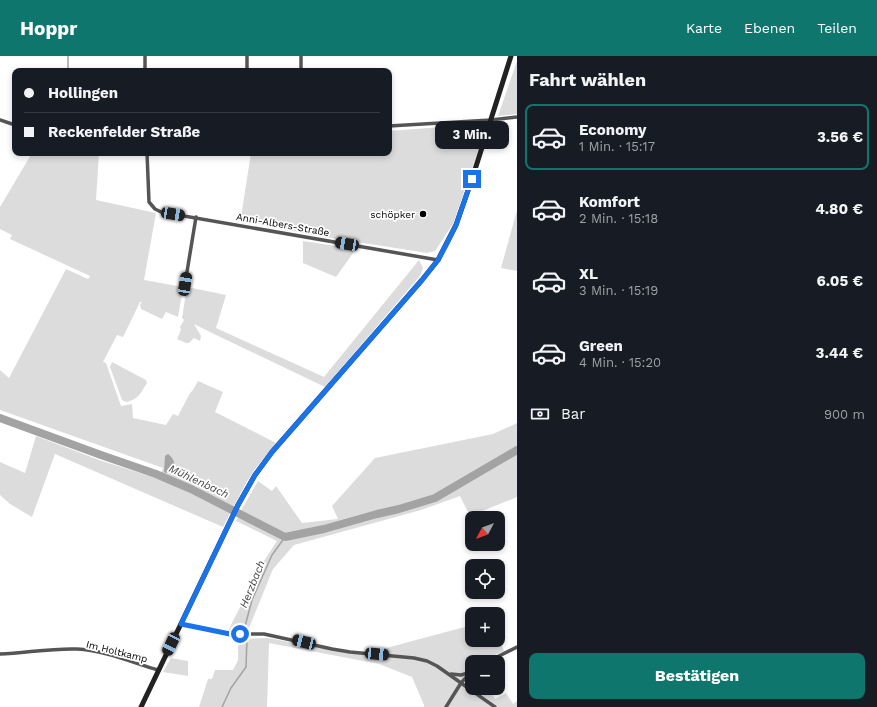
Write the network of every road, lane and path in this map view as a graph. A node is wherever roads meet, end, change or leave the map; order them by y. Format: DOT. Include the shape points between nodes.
graph roads {
  1 [pos="145,56"];
  2 [pos="247,56"];
  3 [pos="301,56"];
  4 [pos="511,56"];
  5 [pos="145,68"];
  6 [pos="247,68"];
  7 [pos="301,68"];
  8 [pos="517,117"];
  9 [pos="0,120"];
  10 [pos="491,120"];
  11 [pos="12,124"];
  12 [pos="392,126"];
  13 [pos="147,156"];
  14 [pos="196,217"];
  15 [pos="438,260"];
  16 [pos="185,284"];
  17 [pos="181,624"];
  18 [pos="517,647"];
  19 [pos="0,654"];
  20 [pos="501,655"];
  21 [pos="158,670"];
  22 [pos="449,673"];
  23 [pos="465,674"];
  24 [pos="465,679"];
  25 [pos="461,683"];
  26 [pos="141,707"];
  27 [pos="446,707"];
  28 [pos="495,707"];
  1 -- 5 [label="street"];
  2 -- 6 [label="street"];
  3 -- 7 [label="street"];
  4 -- 10 [label="street"];
  8 -- 10 [label="street"];
  9 -- 11 [label="street"];
  10 -- 12 [label="street"];
  10 -- 15 [label="street" via="456,225"];
  13 -- 14 [label="street, Anni-Albers-Straße" via="148,198 151,206 161,212"];
  14 -- 15 [label="street, Anni-Albers-Straße"];
  14 -- 16 [label="street"];
  15 -- 17 [label="street" via="255,475"];
  17 -- 21 [label="street"];
  17 -- 22 [label="street" via="230,634 264,634 338,650 414,658 427,661"];
  18 -- 20 [label="street"];
  19 -- 21 [label="street, Im Holtkamp" via="79,649"];
  21 -- 26 [label="street"];
  22 -- 23 [label="street"];
  22 -- 25 [label="street"];
  24 -- 25 [label="street"];
  25 -- 27 [label="street"];
  25 -- 28 [label="street"];
}
